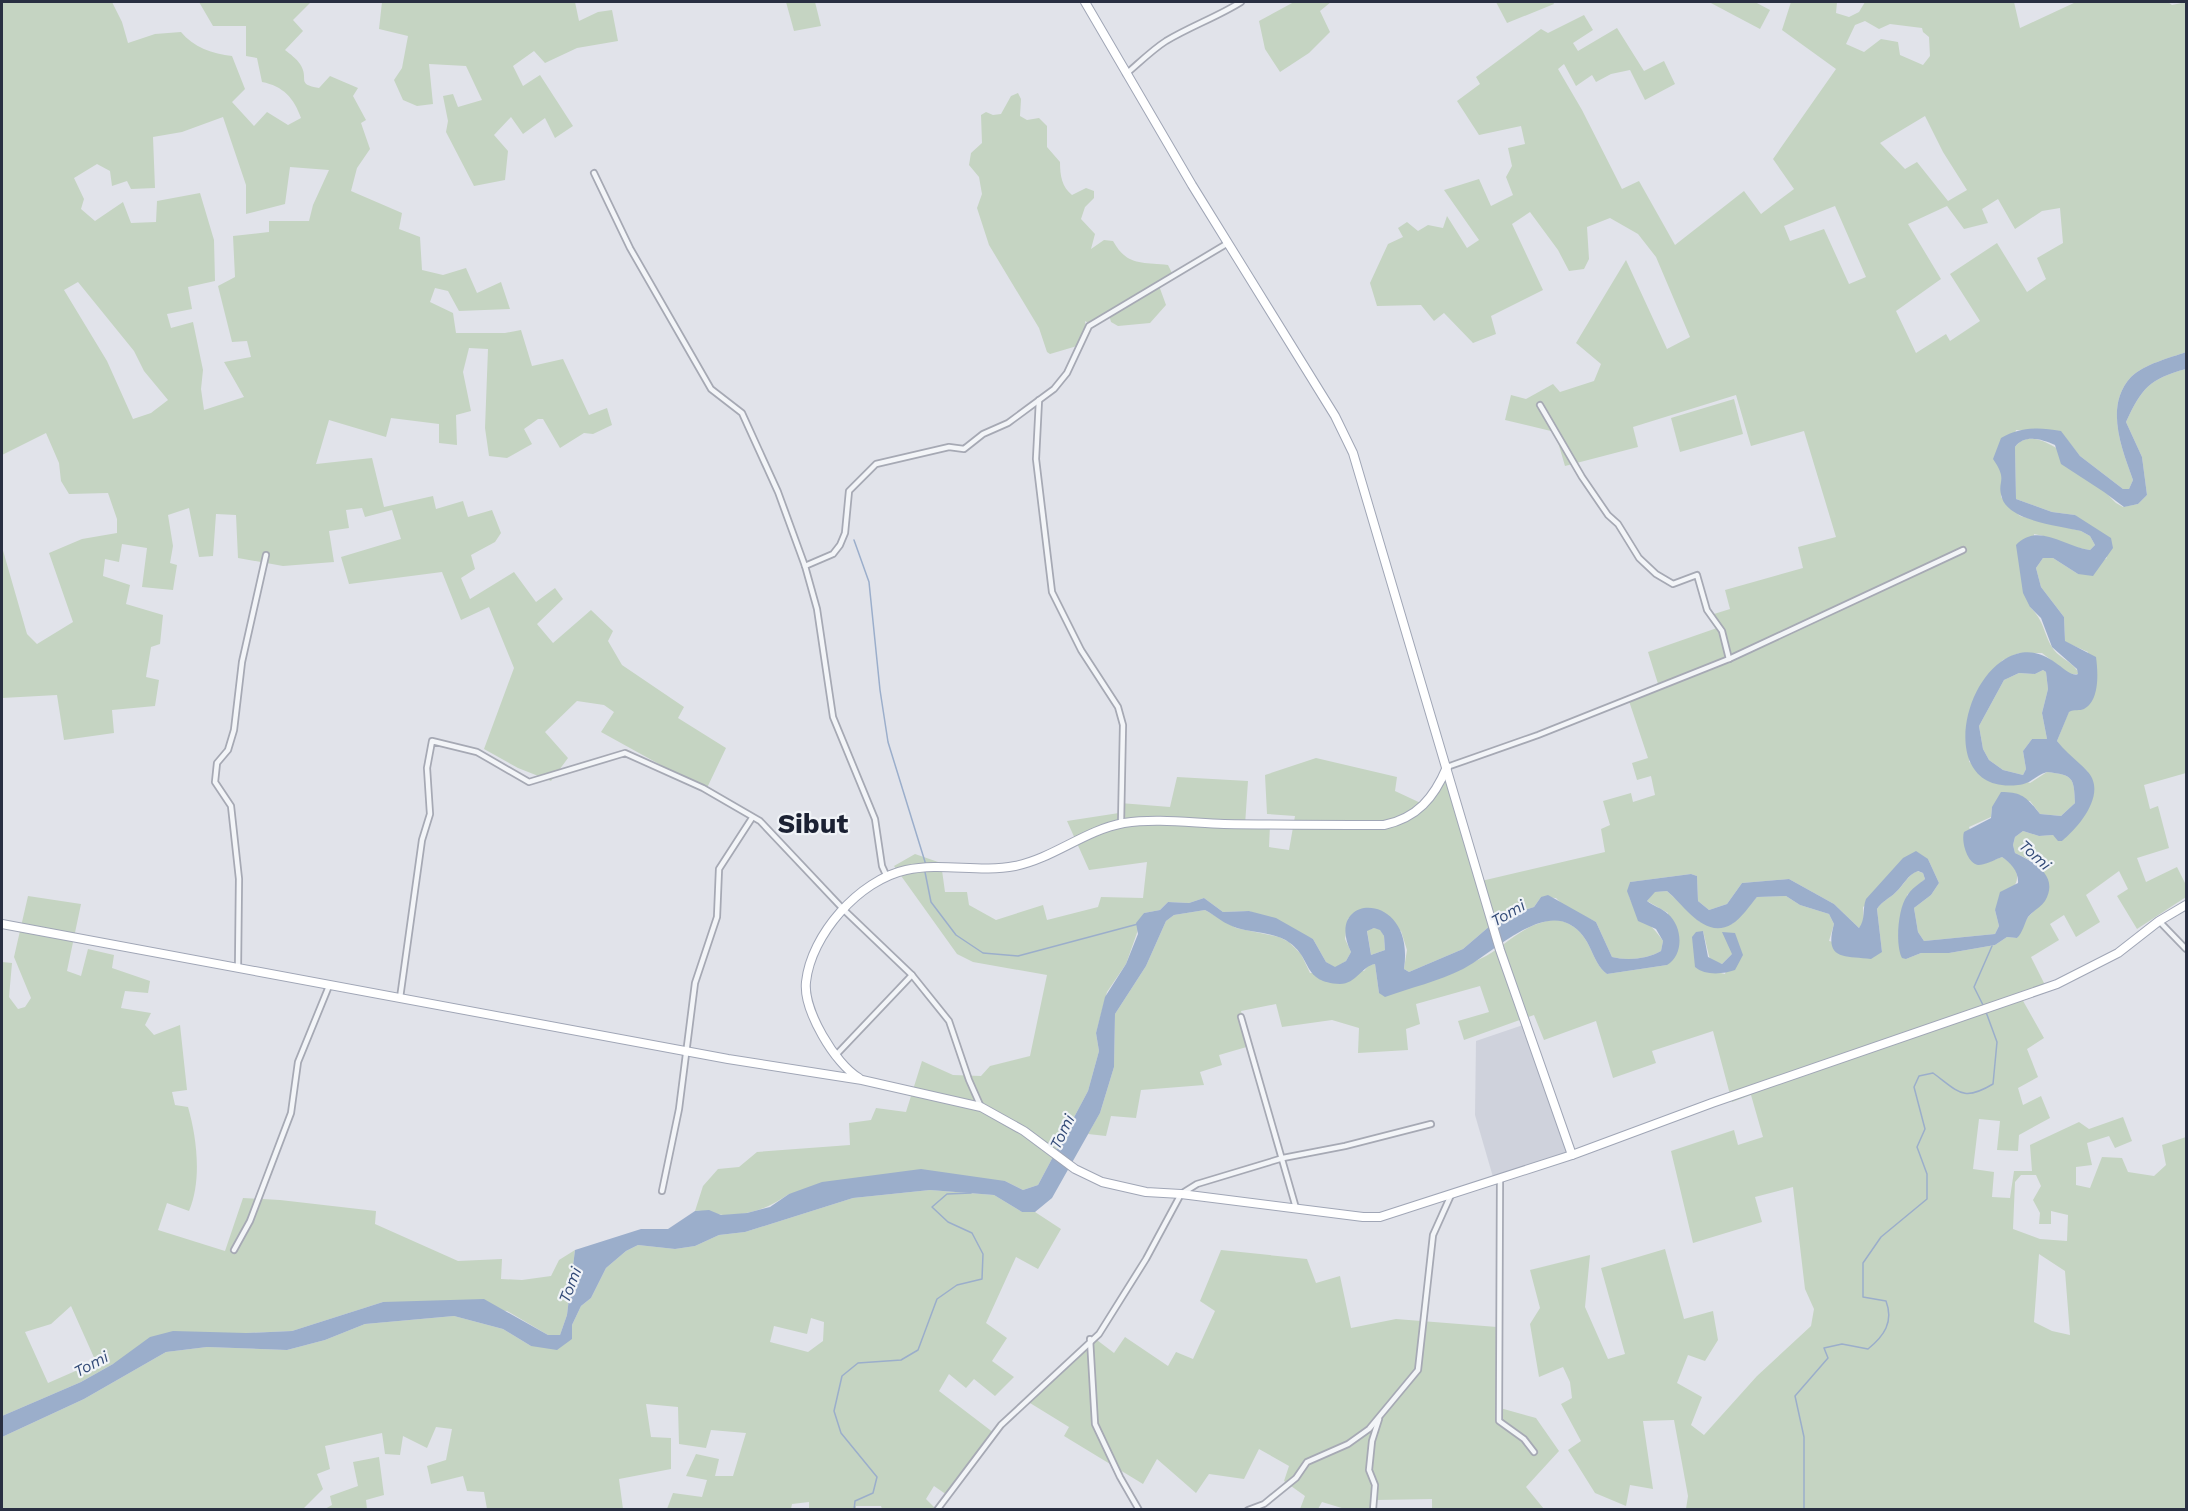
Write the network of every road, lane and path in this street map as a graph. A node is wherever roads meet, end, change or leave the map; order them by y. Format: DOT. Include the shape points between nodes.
graph roads {
  1 [pos="1085,2"];
  2 [pos="1241,2"];
  3 [pos="1126,74"];
  4 [pos="594,173"];
  5 [pos="1228,243"];
  6 [pos="1039,400"];
  7 [pos="1540,405"];
  8 [pos="1963,550"];
  9 [pos="266,555"];
  10 [pos="805,566"];
  11 [pos="1729,659"];
  12 [pos="1447,767"];
  13 [pos="752,818"];
  14 [pos="1121,824"];
  15 [pos="887,877"];
  16 [pos="2187,904"];
  17 [pos="844,909"];
  18 [pos="2159,921"];
  19 [pos="2,924"];
  20 [pos="2187,949"];
  21 [pos="238,968"];
  22 [pos="912,975"];
  23 [pos="329,986"];
  24 [pos="400,998"];
  25 [pos="1240,1017"];
  26 [pos="688,1051"];
  27 [pos="836,1055"];
  28 [pos="862,1080"];
  29 [pos="981,1107"];
  30 [pos="1431,1124"];
  31 [pos="1572,1155"];
  32 [pos="1283,1158"];
  33 [pos="1500,1178"];
  34 [pos="662,1191"];
  35 [pos="1453,1192"];
  36 [pos="1181,1194"];
  37 [pos="1296,1208"];
  38 [pos="234,1251"];
  39 [pos="1090,1339"];
  40 [pos="1387,1406"];
  41 [pos="1534,1452"];
  42 [pos="937,1509"];
  43 [pos="1139,1509"];
  44 [pos="1248,1509"];
  45 [pos="1373,1509"];
  1 -- 3 [label="main road"];
  2 -- 3 [label="street" via="1164,43"];
  3 -- 5 [label="main road"];
  4 -- 10 [label="street" via="630,248 711,388 742,413 778,492"];
  5 -- 6 [label="street" via="1089,326 1067,373"];
  5 -- 12 [label="main road" via="1335,416 1353,453"];
  6 -- 10 [label="street" via="963,449 949,447 876,464 849,491 845,533 840,544 833,554"];
  6 -- 14 [label="street" via="1035,459 1052,592 1081,650 1118,707 1123,725"];
  7 -- 11 [label="street" via="1582,477 1639,558 1673,584 1697,575 1707,610 1722,631"];
  8 -- 11 [label="street"];
  9 -- 21 [label="street" via="242,662 234,730 228,750 217,763 215,782 231,806 239,879"];
  10 -- 15 [label="street" via="817,609 833,717 875,819"];
  11 -- 12 [label="street"];
  12 -- 14 [label="main road" via="1440,787 1416,813 1383,825 1137,821"];
  12 -- 31 [label="main road" via="1500,950"];
  13 -- 17 [label="street" via="760,821"];
  13 -- 24 [label="street" via="703,788 625,753 529,782 477,752 432,741 427,768 430,814 422,840"];
  13 -- 26 [label="street" via="719,869 717,917 695,983"];
  14 -- 15 [label="main road" via="1028,863 993,870 915,869"];
  15 -- 17 [label="main road"];
  16 -- 18 [label="main road"];
  17 -- 22 [label="street"];
  17 -- 27 [label="main road" via="815,945 806,985 811,1013"];
  18 -- 20 [label="street"];
  18 -- 31 [label="main road" via="2118,953 2057,984"];
  19 -- 21 [label="main road"];
  21 -- 23 [label="main road"];
  22 -- 27 [label="street"];
  22 -- 29 [label="street" via="949,1021"];
  23 -- 24 [label="main road"];
  23 -- 38 [label="street" via="298,1062 291,1113 250,1221"];
  24 -- 26 [label="main road"];
  25 -- 32 [label="street"];
  26 -- 28 [label="main road"];
  26 -- 34 [label="street"];
  27 -- 28 [label="main road"];
  28 -- 29 [label="main road"];
  29 -- 36 [label="main road" via="1102,1182 1146,1192"];
  30 -- 32 [label="street"];
  31 -- 33 [label="main road"];
  32 -- 36 [label="street" via="1197,1184"];
  32 -- 37 [label="street"];
  33 -- 35 [label="main road"];
  33 -- 41 [label="street" via="1500,1421"];
  35 -- 37 [label="main road" via="1380,1217"];
  35 -- 40 [label="street" via="1432,1235 1418,1371"];
  36 -- 37 [label="main road"];
  36 -- 39 [label="street" via="1126,1293 1099,1334"];
  39 -- 42 [label="street" via="1001,1425"];
  39 -- 43 [label="street" via="1095,1424"];
  40 -- 44 [label="street" via="1369,1429 1348,1444 1307,1462 1296,1478 1264,1504"];
  40 -- 45 [label="street" via="1372,1441 1369,1470 1375,1485"];
}
